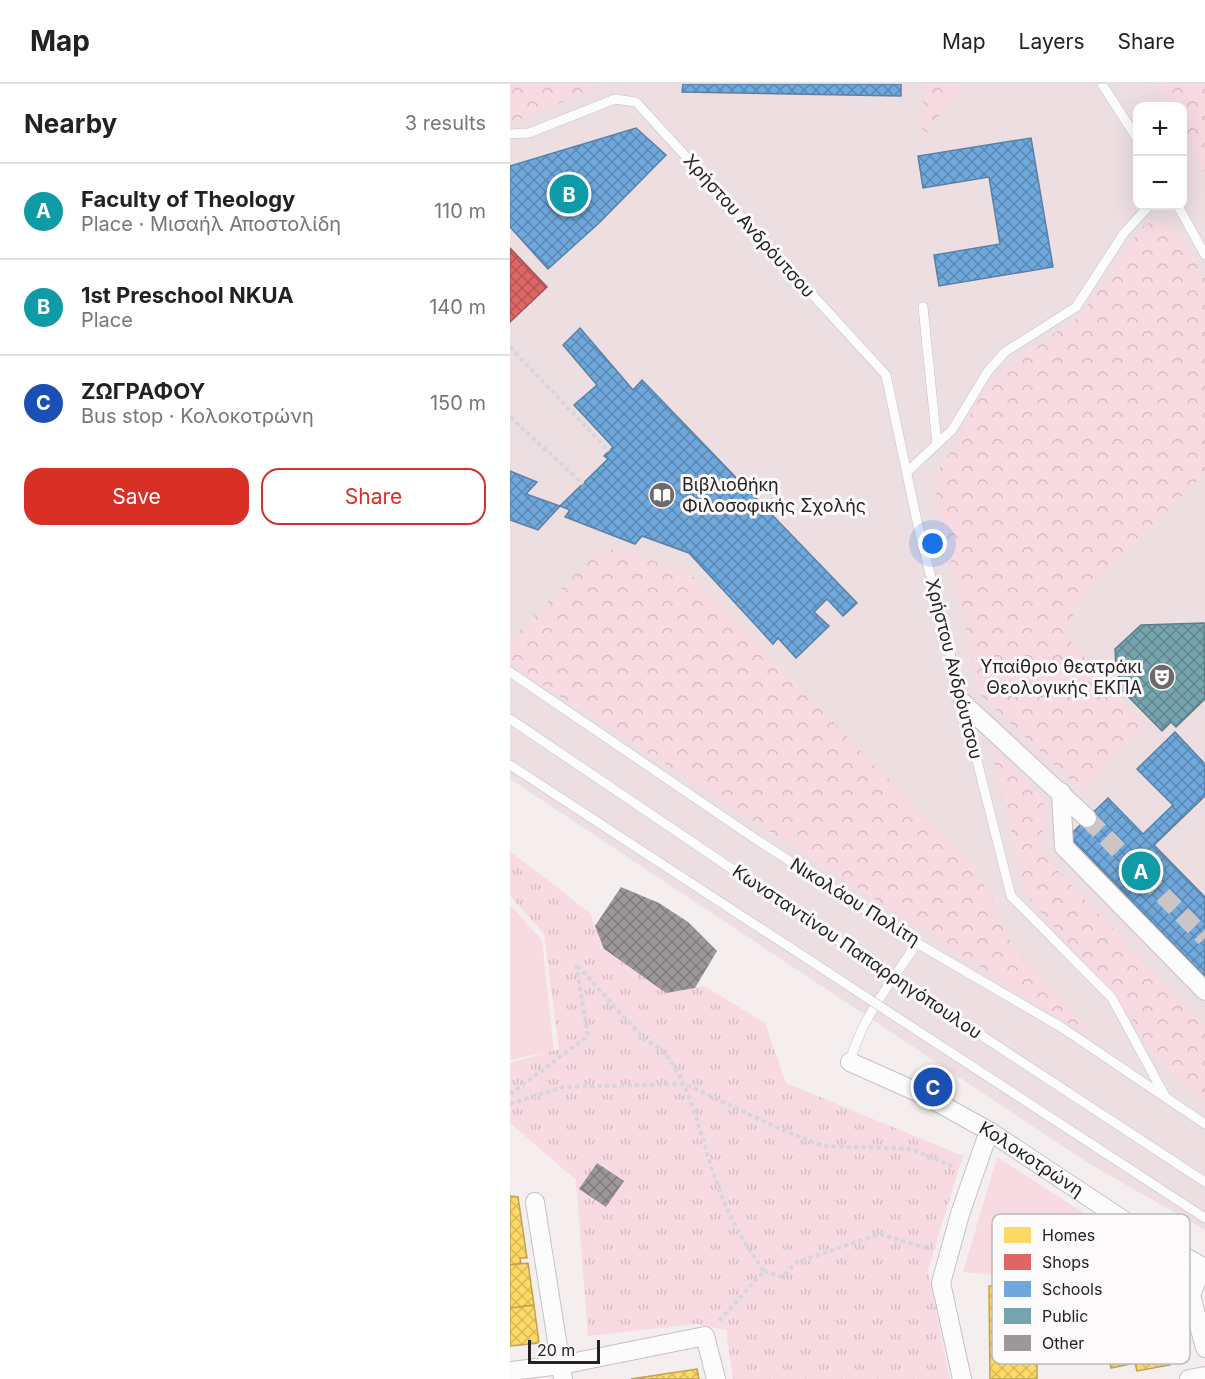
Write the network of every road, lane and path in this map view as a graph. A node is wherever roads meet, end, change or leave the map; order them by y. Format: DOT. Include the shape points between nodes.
graph roads {
  1 [pos="1102,84"];
  2 [pos="510,134"];
  3 [pos="1133,134"];
  4 [pos="1145,210"];
  5 [pos="1180,210"];
  6 [pos="1205,255"];
  7 [pos="922,308"];
  8 [pos="510,347"];
  9 [pos="510,417"];
  10 [pos="937,444"];
  11 [pos="609,451"];
  12 [pos="906,472"];
  13 [pos="583,484"];
  14 [pos="510,672"];
  15 [pos="963,703"];
  16 [pos="510,719"];
  17 [pos="510,765"];
  18 [pos="1061,792"];
  19 [pos="1087,818"];
  20 [pos="917,942"];
  21 [pos="1205,991"];
  22 [pos="850,1062"];
  23 [pos="685,1084"];
  24 [pos="510,1094"];
  25 [pos="1166,1098"];
  26 [pos="510,1104"];
  27 [pos="1205,1124"];
  28 [pos="989,1131"];
  29 [pos="974,1175"];
  30 [pos="1205,1182"];
  31 [pos="535,1202"];
  32 [pos="1114,1214"];
  33 [pos="1205,1218"];
  34 [pos="947,1255"];
  35 [pos="1190,1259"];
  36 [pos="1204,1267"];
  37 [pos="764,1271"];
  38 [pos="1202,1328"];
  39 [pos="705,1336"];
  40 [pos="1205,1348"];
  41 [pos="510,1371"];
  42 [pos="562,1372"];
  43 [pos="1205,1376"];
  44 [pos="716,1379"];
  45 [pos="962,1379"];
  46 [pos="1189,1379"];
  1 -- 3 [label="lane"];
  2 -- 12 [label="lane, Χρήστου Ανδρόυτσου" via="529,133 615,99 636,102 886,375"];
  4 -- 10 [label="lane" via="1124,233 1076,307 1005,352 988,371 952,430"];
  5 -- 6 [label="lane"];
  7 -- 10 [label="lane"];
  8 -- 11 [label="path"];
  9 -- 13 [label="path"];
  10 -- 12 [label="lane"];
  12 -- 15 [label="lane, Χρήστου Ανδρόυτσου"];
  14 -- 20 [label="lane, Νικολάου Πολίτη" via="754,838"];
  15 -- 18 [label="street"];
  15 -- 25 [label="lane, Χρήστου Ανδρόυτσου" via="1011,896 1112,998"];
  16 -- 30 [label="lane, Κωνσταντίνου Παπαρρηγόπουλου, bridge"];
  17 -- 33 [label="lane, Κωνσταντίνου Παπαρρηγόπουλου, bridge"];
  18 -- 19 [label="street"];
  18 -- 21 [label="street" via="1064,846"];
  20 -- 22 [label="lane" via="866,1021 854,1043"];
  20 -- 25 [label="lane, Νικολάου Πολίτη" via="1061,1027"];
  22 -- 28 [label="street, Κολοκοτρώνη" via="924,1095"];
  23 -- 24 [label="path" via="657,1044 646,1041 576,964 588,1036"];
  23 -- 26 [label="path" via="563,1088"];
  23 -- 29 [label="path" via="824,1146 911,1149"];
  23 -- 37 [label="path" via="704,1150 730,1217"];
  25 -- 27 [label="lane, Νικολάου Πολίτη"];
  28 -- 29 [label="street"];
  28 -- 32 [label="street, Κολοκοτρώνη"];
  29 -- 34 [label="street"];
  31 -- 42 [label="street"];
  34 -- 37 [label="path" via="880,1234 797,1262 782,1277"];
  34 -- 45 [label="street" via="941,1283"];
  35 -- 36 [label="street, Κολοκοτρώνη"];
  36 -- 38 [label="street" via="1191,1295"];
  37 -- 39 [label="path"];
  38 -- 40 [label="street"];
  39 -- 42 [label="street"];
  39 -- 44 [label="street"];
  41 -- 42 [label="street"];
  43 -- 46 [label="street"];
}
